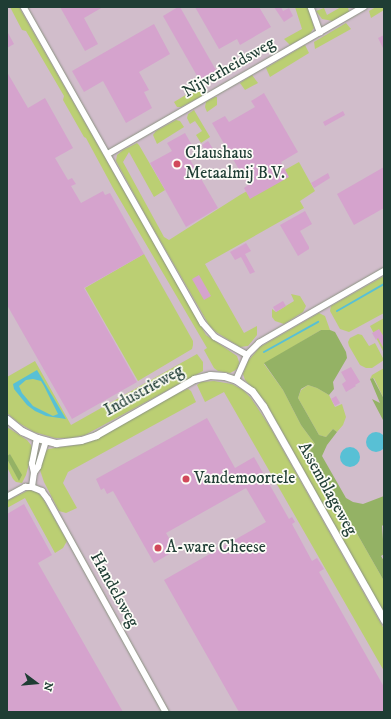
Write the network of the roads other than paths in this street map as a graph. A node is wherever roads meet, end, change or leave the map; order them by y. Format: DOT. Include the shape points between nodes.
graph roads {
  1 [pos="24,7"];
  2 [pos="311,7"];
  3 [pos="364,7"];
  4 [pos="320,32"];
  5 [pos="108,154"];
  6 [pos="384,271"];
  7 [pos="247,355"];
  8 [pos="236,380"];
  9 [pos="7,419"];
  10 [pos="37,438"];
  11 [pos="46,441"];
  12 [pos="34,473"];
  13 [pos="32,487"];
  14 [pos="7,497"];
  15 [pos="384,620"];
  16 [pos="166,712"];
  1 -- 5 [label="street"];
  2 -- 4 [label="street"];
  3 -- 4 [label="street, Nijverheidsweg"];
  4 -- 5 [label="street, Nijverheidsweg"];
  5 -- 7 [label="street" via="203,323 215,337"];
  6 -- 7 [label="street" via="259,343"];
  7 -- 8 [label="street"];
  8 -- 11 [label="street, Industrieweg" via="210,375 194,379 96,435 66,442"];
  8 -- 15 [label="street, Assemblageweg" via="252,391 263,406"];
  9 -- 10 [label="street, Industrieweg" via="22,431"];
  10 -- 11 [label="street, Industrieweg"];
  10 -- 12 [label="street" via="32,464"];
  11 -- 12 [label="street"];
  12 -- 13 [label="street"];
  13 -- 14 [label="street" via="25,487"];
  13 -- 16 [label="street, Handelsweg" via="42,491 48,499"];
}
